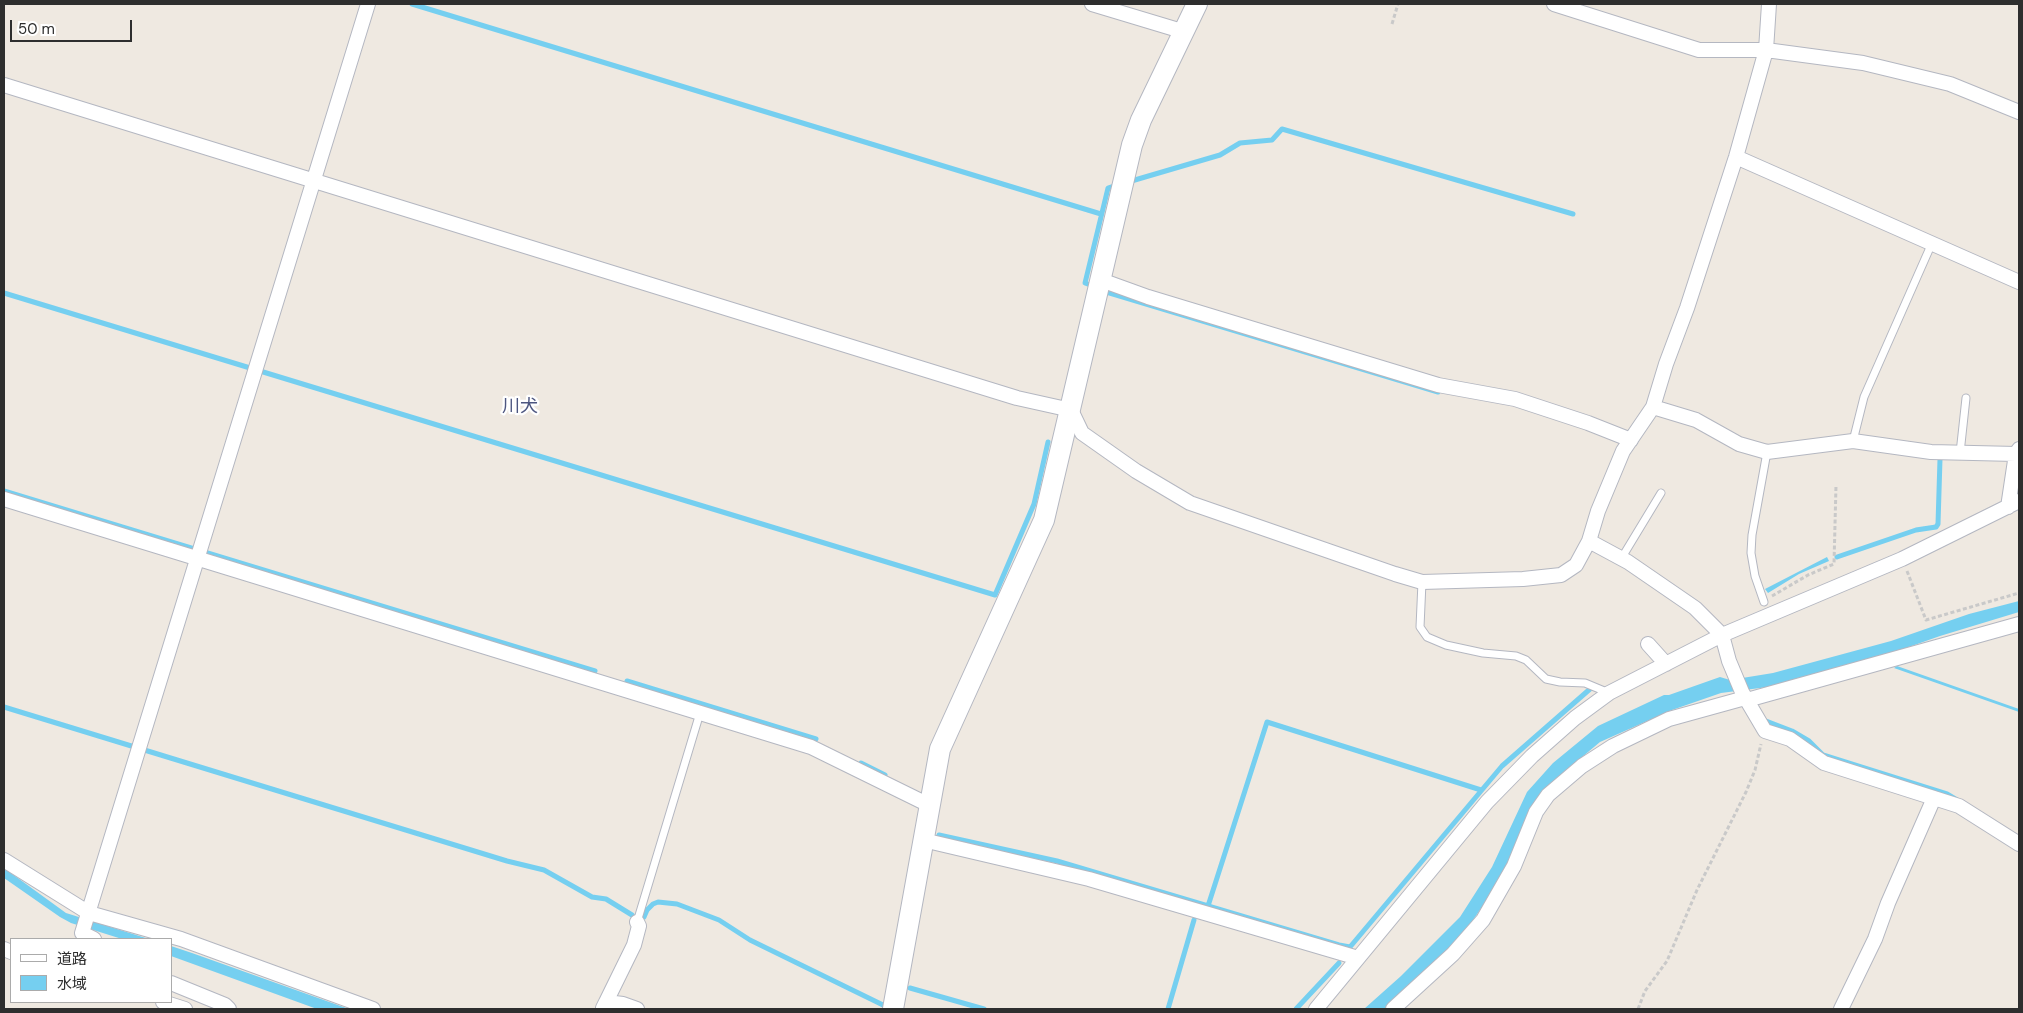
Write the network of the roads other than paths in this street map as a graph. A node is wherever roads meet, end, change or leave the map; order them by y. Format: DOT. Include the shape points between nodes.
graph roads {
  1 [pos="368,4"];
  2 [pos="1092,4"];
  3 [pos="1197,4"];
  4 [pos="1554,4"];
  5 [pos="1769,4"];
  6 [pos="1185,32"];
  7 [pos="1766,50"];
  8 [pos="4,85"];
  9 [pos="2019,112"];
  10 [pos="1736,157"];
  11 [pos="312,180"];
  12 [pos="1932,242"];
  13 [pos="1101,280"];
  14 [pos="2019,282"];
  15 [pos="1966,398"];
  16 [pos="1653,408"];
  17 [pos="1070,410"];
  18 [pos="1630,440"];
  19 [pos="1853,441"];
  20 [pos="1766,452"];
  21 [pos="2018,452"];
  22 [pos="1960,453"];
  23 [pos="1661,492"];
  24 [pos="4,499"];
  25 [pos="2014,504"];
  26 [pos="1589,542"];
  27 [pos="199,558"];
  28 [pos="1621,559"];
  29 [pos="1422,582"];
  30 [pos="1764,602"];
  31 [pos="2019,624"];
  32 [pos="1722,635"];
  33 [pos="1648,644"];
  34 [pos="1666,664"];
  35 [pos="1610,693"];
  36 [pos="1745,697"];
  37 [pos="700,713"];
  38 [pos="1934,798"];
  39 [pos="929,805"];
  40 [pos="923,840"];
  41 [pos="2019,844"];
  42 [pos="4,860"];
  43 [pos="89,913"];
  44 [pos="637,922"];
  45 [pos="92,938"];
  46 [pos="1358,958"];
  47 [pos="172,983"];
  48 [pos="166,1003"];
  49 [pos="604,1006"];
  50 [pos="185,1009"];
  51 [pos="229,1009"];
  52 [pos="372,1009"];
  53 [pos="638,1009"];
  54 [pos="893,1009"];
  55 [pos="1316,1009"];
  56 [pos="1393,1009"];
  57 [pos="1841,1009"];
  1 -- 11 [label="street"];
  2 -- 6 [label="street"];
  3 -- 6 [label="street"];
  4 -- 7 [label="street" via="1699,50"];
  5 -- 7 [label="street"];
  6 -- 13 [label="street" via="1132,145"];
  7 -- 9 [label="street" via="1863,63 1950,84"];
  7 -- 10 [label="street"];
  8 -- 11 [label="street"];
  10 -- 12 [label="street"];
  10 -- 16 [label="street"];
  11 -- 17 [label="street" via="1007,395"];
  11 -- 27 [label="street"];
  12 -- 14 [label="street"];
  12 -- 19 [label="lane" via="1864,397"];
  13 -- 17 [label="street"];
  13 -- 18 [label="street" via="1438,385 1515,399"];
  15 -- 22 [label="lane"];
  16 -- 18 [label="street"];
  16 -- 20 [label="street" via="1696,420 1739,444"];
  17 -- 29 [label="street" via="1082,433 1136,471 1190,503"];
  17 -- 39 [label="street" via="1044,520 940,749"];
  18 -- 26 [label="street" via="1598,511"];
  19 -- 20 [label="street"];
  19 -- 22 [label="street"];
  20 -- 30 [label="lane" via="1751,553"];
  21 -- 22 [label="street"];
  21 -- 25 [label="street"];
  23 -- 28 [label="lane"];
  24 -- 27 [label="street"];
  25 -- 32 [label="street" via="1902,560"];
  26 -- 28 [label="street"];
  26 -- 29 [label="street" via="1576,565 1561,575"];
  27 -- 37 [label="street"];
  27 -- 43 [label="street"];
  28 -- 32 [label="street" via="1695,608"];
  29 -- 35 [label="lane" via="1420,627 1427,637 1483,653 1516,656 1526,660 1546,679 1585,682"];
  31 -- 36 [label="street"];
  32 -- 34 [label="street"];
  32 -- 36 [label="street"];
  33 -- 34 [label="street"];
  34 -- 35 [label="street"];
  35 -- 46 [label="street" via="1575,718 1486,802"];
  36 -- 38 [label="street" via="1764,731 1790,738 1824,763"];
  36 -- 56 [label="street" via="1669,719 1612,746 1548,795 1536,812 1514,866 1483,920 1453,954"];
  37 -- 39 [label="street" via="811,747"];
  37 -- 44 [label="lane"];
  38 -- 41 [label="street" via="1959,806"];
  38 -- 57 [label="street" via="1875,939"];
  39 -- 40 [label="street"];
  40 -- 46 [label="street" via="1089,879"];
  40 -- 54 [label="street"];
  42 -- 43 [label="street"];
  43 -- 45 [label="street" via="82,933"];
  43 -- 52 [label="street" via="181,939"];
  44 -- 49 [label="street" via="639,926 634,945"];
  46 -- 55 [label="street"];
  47 -- 51 [label="street"];
  48 -- 50 [label="street"];
  49 -- 53 [label="street"];
}
